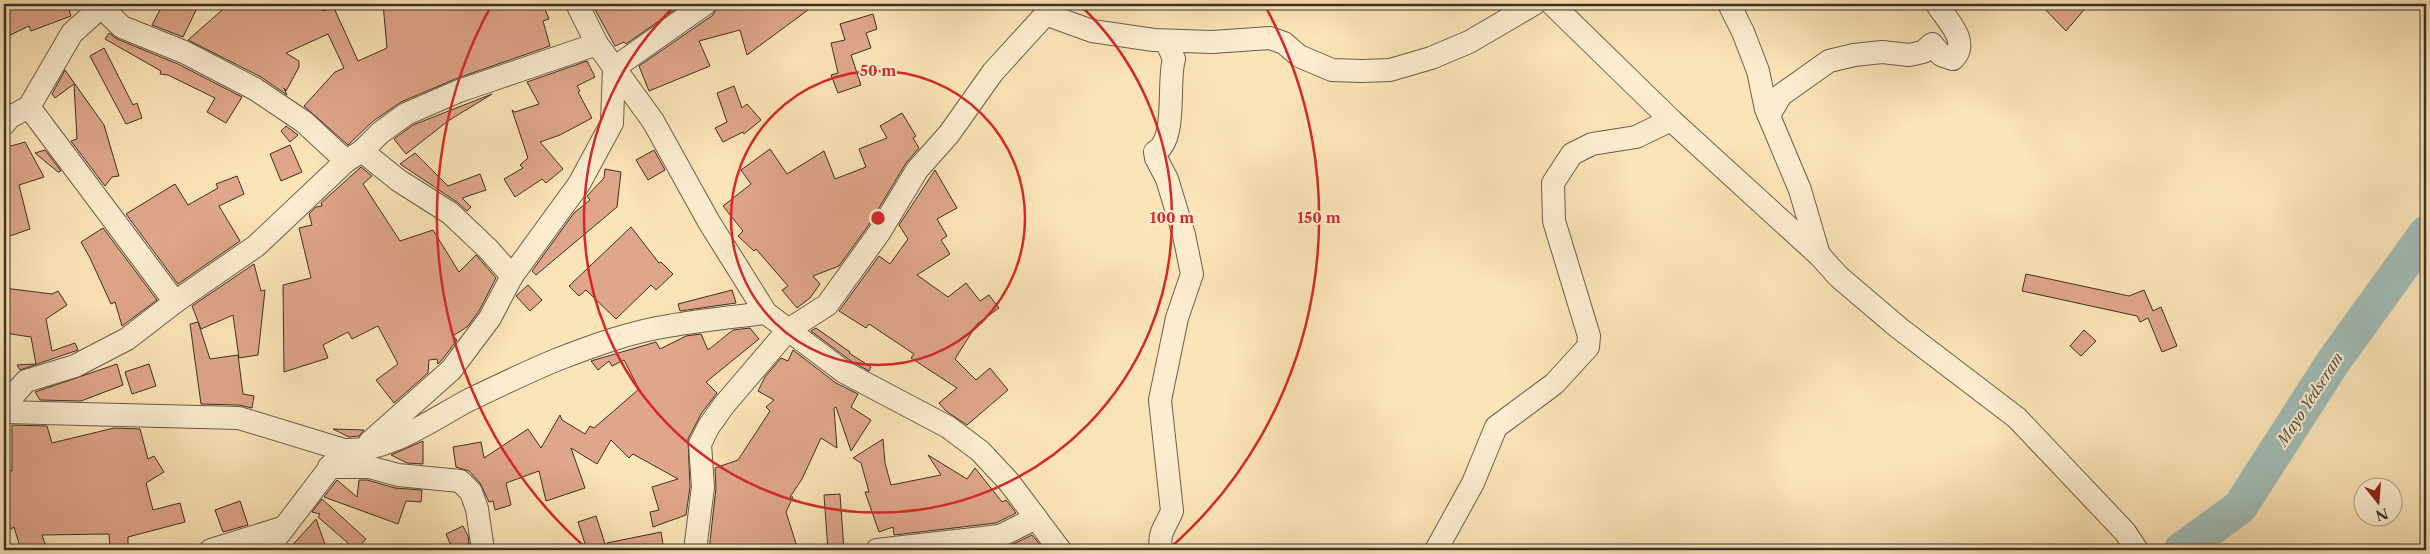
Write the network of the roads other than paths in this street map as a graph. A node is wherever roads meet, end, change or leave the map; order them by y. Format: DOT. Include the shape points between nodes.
graph roads {
  1 [pos="576,4"];
  2 [pos="704,4"];
  3 [pos="1534,4"];
  4 [pos="1552,4"];
  5 [pos="1728,4"];
  6 [pos="1937,4"];
  7 [pos="100,5"];
  8 [pos="1050,9"];
  9 [pos="1166,40"];
  10 [pos="597,44"];
  11 [pos="614,68"];
  12 [pos="29,107"];
  13 [pos="1769,116"];
  14 [pos="1671,120"];
  15 [pos="4,124"];
  16 [pos="354,156"];
  17 [pos="1820,256"];
  18 [pos="512,276"];
  19 [pos="175,302"];
  20 [pos="766,313"];
  21 [pos="788,330"];
  22 [pos="4,406"];
  23 [pos="4,412"];
  24 [pos="352,451"];
  25 [pos="329,466"];
  26 [pos="1036,518"];
  27 [pos="282,528"];
  28 [pos="211,550"];
  29 [pos="267,550"];
  30 [pos="483,550"];
  31 [pos="695,550"];
  32 [pos="883,550"];
  33 [pos="1060,550"];
  34 [pos="1161,550"];
  35 [pos="1436,550"];
  36 [pos="2137,550"];
  1 -- 10 [label="street"];
  2 -- 11 [label="street"];
  3 -- 9 [label="street" via="1469,42 1390,70 1332,70 1299,56 1284,43 1270,38 1212,42"];
  4 -- 14 [label="street"];
  5 -- 13 [label="street" via="1744,32"];
  6 -- 13 [label="street" via="1957,33 1960,45 1958,54 1953,58 1941,55 1932,44 1923,52 1909,55 1882,52 1828,61 1781,96"];
  7 -- 12 [label="street" via="72,33"];
  7 -- 16 [label="street" via="122,28 184,52 255,89"];
  8 -- 9 [label="street" via="1092,31"];
  8 -- 21 [label="street" via="993,72 949,134 917,170 880,233 827,305"];
  9 -- 34 [label="street" via="1174,59 1170,71 1170,113 1167,138 1155,152 1184,235 1192,274 1177,318 1160,400 1172,511 1168,523 1162,528"];
  10 -- 11 [label="street"];
  10 -- 16 [label="street" via="459,91 406,114"];
  11 -- 18 [label="street" via="612,123 579,184"];
  11 -- 20 [label="street" via="654,121 709,222"];
  12 -- 15 [label="street"];
  12 -- 19 [label="street"];
  13 -- 17 [label="street" via="1800,190"];
  14 -- 17 [label="street"];
  14 -- 35 [label="street" via="1636,137 1592,144 1572,154 1553,183 1554,221 1589,336 1588,347 1554,384 1496,427 1473,483"];
  16 -- 18 [label="street" via="450,214"];
  16 -- 19 [label="street" via="256,246"];
  17 -- 36 [label="street" via="1839,277 1899,328 2017,418 2125,532"];
  18 -- 24 [label="street" via="490,318 451,370"];
  19 -- 22 [label="street" via="127,339 75,366 26,381"];
  20 -- 21 [label="street"];
  20 -- 24 [label="street" via="667,326 605,342 555,361 378,446"];
  21 -- 26 [label="street" via="844,372 948,427 980,451"];
  21 -- 31 [label="street" via="724,405 700,444 703,487"];
  23 -- 24 [label="street" via="239,418"];
  24 -- 25 [label="street"];
  25 -- 27 [label="street"];
  25 -- 30 [label="street" via="369,467 398,475 460,481 471,492 477,509"];
  26 -- 32 [label="street" via="1000,536"];
  26 -- 33 [label="street"];
  27 -- 28 [label="street"];
  27 -- 29 [label="street"];
}
